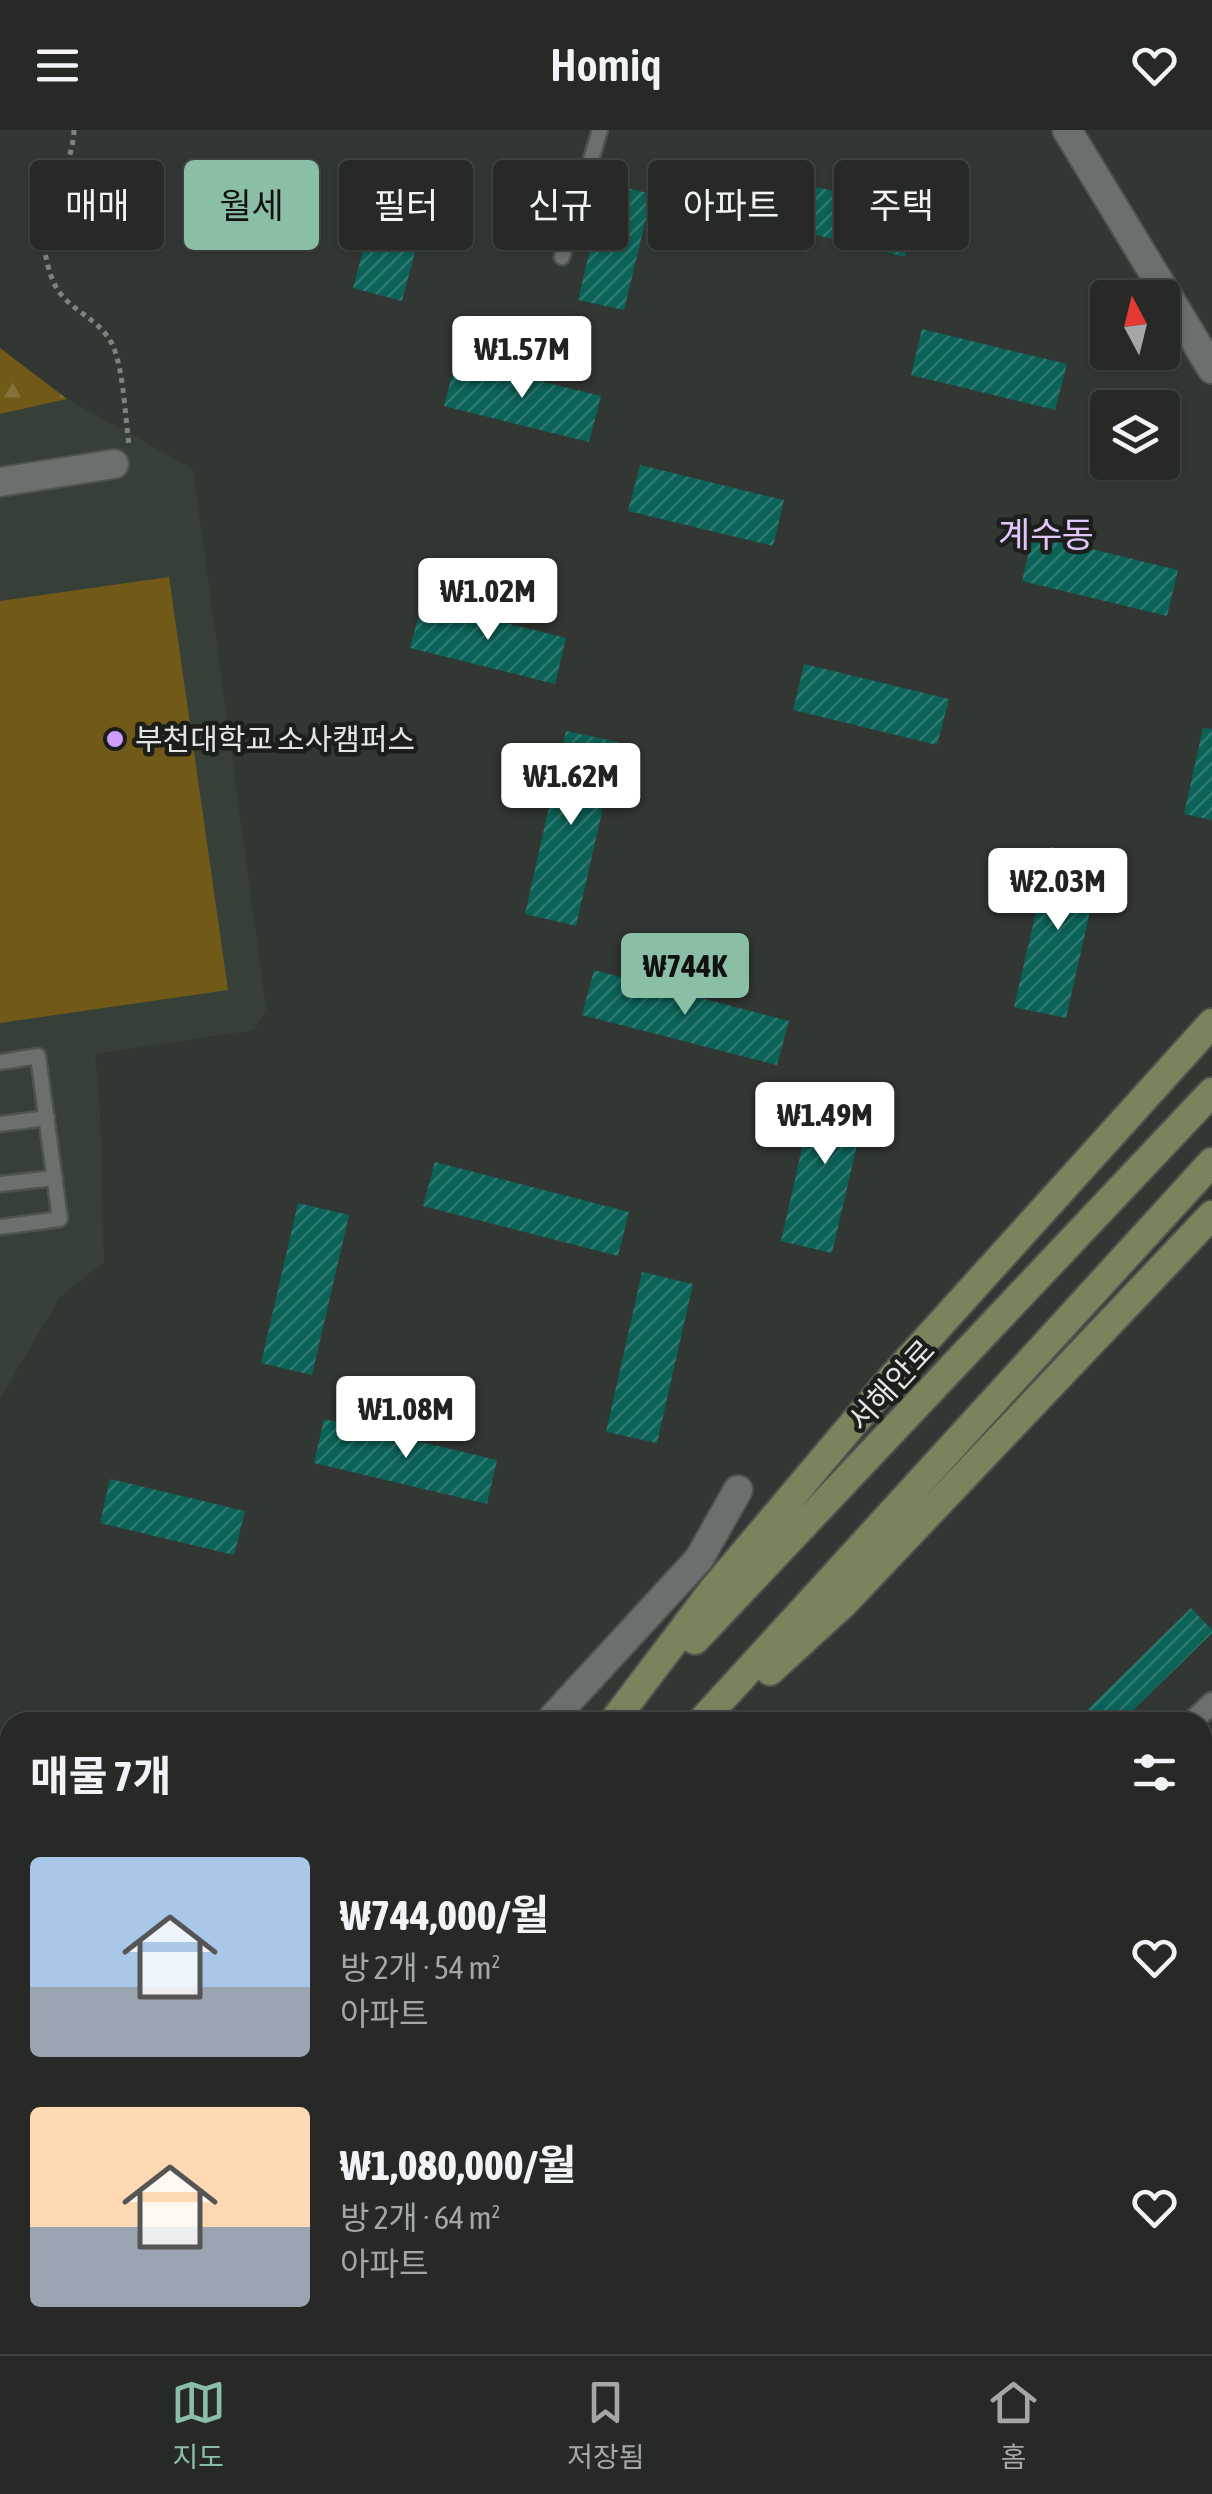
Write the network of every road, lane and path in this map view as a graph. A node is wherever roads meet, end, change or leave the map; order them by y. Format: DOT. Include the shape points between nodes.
graph roads {
  1 [pos="74,130"];
  2 [pos="600,130"];
  3 [pos="1067,130"];
  4 [pos="562,257"];
  5 [pos="1204,337"];
  6 [pos="1212,370"];
  7 [pos="114,464"];
  8 [pos="0,482"];
  9 [pos="1212,1023"];
  10 [pos="0,1062"];
  11 [pos="1212,1092"];
  12 [pos="47,1118"];
  13 [pos="0,1124"];
  14 [pos="1212,1162"];
  15 [pos="55,1178"];
  16 [pos="0,1184"];
  17 [pos="1212,1215"];
  18 [pos="0,1228"];
  19 [pos="738,1490"];
  20 [pos="558,1712"];
  21 [pos="622,1712"];
  22 [pos="624,1712"];
  23 [pos="710,1712"];
  24 [pos="724,1712"];
  1 -- 7 [label="path" via="43,236 60,292 103,330 117,360 131,460"];
  2 -- 4 [label="lane"];
  3 -- 5 [label="street"];
  5 -- 6 [label="street"];
  7 -- 8 [label="street"];
  9 -- 21 [label="main road" via="890,1380 713,1590"];
  10 -- 12 [label="lane" via="38,1056"];
  11 -- 22 [label="main road, 서해안로"];
  12 -- 13 [label="lane"];
  12 -- 15 [label="lane"];
  14 -- 23 [label="main road"];
  15 -- 16 [label="lane"];
  15 -- 18 [label="lane" via="60,1219"];
  17 -- 24 [label="main road" via="843,1604"];
  19 -- 20 [label="street" via="698,1559"];
}
